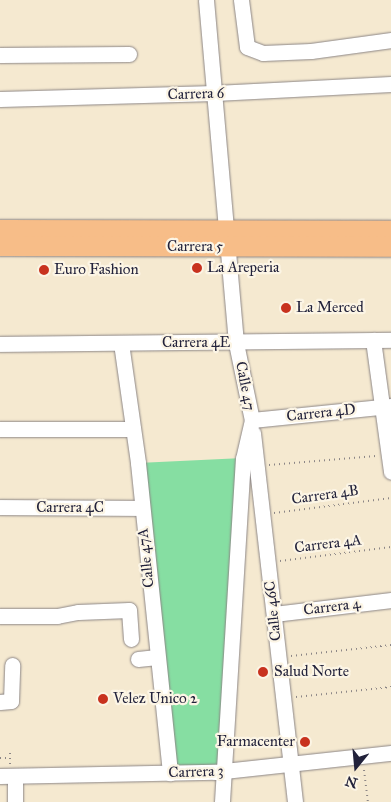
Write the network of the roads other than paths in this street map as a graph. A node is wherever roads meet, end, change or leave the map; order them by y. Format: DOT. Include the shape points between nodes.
graph roads {
  1 [pos="206,0"];
  2 [pos="241,0"];
  3 [pos="391,40"];
  4 [pos="129,54"];
  5 [pos="0,55"];
  6 [pos="391,84"];
  7 [pos="214,93"];
  8 [pos="0,99"];
  9 [pos="0,230"];
  10 [pos="391,231"];
  11 [pos="227,238"];
  12 [pos="0,246"];
  13 [pos="391,247"];
  14 [pos="373,340"];
  15 [pos="391,340"];
  16 [pos="121,343"];
  17 [pos="236,343"];
  18 [pos="0,344"];
  19 [pos="387,406"];
  20 [pos="252,420"];
  21 [pos="133,428"];
  22 [pos="0,429"];
  23 [pos="391,472"];
  24 [pos="0,508"];
  25 [pos="141,508"];
  26 [pos="391,600"];
  27 [pos="274,614"];
  28 [pos="0,616"];
  29 [pos="131,639"];
  30 [pos="157,657"];
  31 [pos="138,659"];
  32 [pos="12,665"];
  33 [pos="0,702"];
  34 [pos="391,753"];
  35 [pos="291,764"];
  36 [pos="224,771"];
  37 [pos="170,773"];
  38 [pos="7,776"];
  39 [pos="15,802"];
  40 [pos="222,802"];
  41 [pos="295,802"];
  1 -- 7 [label="street, Calle 47"];
  2 -- 3 [label="street" via="247,47 263,53 311,51"];
  4 -- 5 [label="street"];
  6 -- 7 [label="street, Carrera 6"];
  7 -- 8 [label="street, Carrera 6"];
  7 -- 11 [label="street, Calle 47"];
  9 -- 11 [label="main road, Carrera 5"];
  10 -- 11 [label="main road, Carrera 5"];
  11 -- 12 [label="main road, Carrera 5"];
  11 -- 13 [label="main road, Carrera 5"];
  11 -- 17 [label="street, Calle 47"];
  14 -- 15 [label="street, Carrera 4E"];
  14 -- 17 [label="street, Carrera 4E"];
  14 -- 19 [label="street"];
  16 -- 17 [label="street, Carrera 4E"];
  16 -- 18 [label="street, Carrera 4E"];
  16 -- 21 [label="street, Calle 47A"];
  17 -- 20 [label="street, Calle 47"];
  19 -- 20 [label="street, Carrera 4D"];
  19 -- 23 [label="street"];
  20 -- 27 [label="street, Calle 46C"];
  20 -- 36 [label="street, Calle 47" via="243,458"];
  21 -- 22 [label="street"];
  21 -- 25 [label="street, Calle 47A"];
  24 -- 25 [label="street, Carrera 4C"];
  25 -- 30 [label="street, Calle 47A"];
  26 -- 27 [label="street, Carrera 4"];
  27 -- 35 [label="street, Calle 46C"];
  28 -- 29 [label="street" via="57,616 129,610"];
  30 -- 31 [label="street"];
  30 -- 37 [label="street, Calle 47A"];
  32 -- 33 [label="street" via="12,697 8,702"];
  34 -- 35 [label="street, Carrera 3"];
  35 -- 36 [label="street, Carrera 3"];
  35 -- 41 [label="street, Calle 46C"];
  36 -- 37 [label="street, Carrera 3"];
  36 -- 40 [label="street, Calle 47"];
  37 -- 38 [label="street, Carrera 3"];
  38 -- 39 [label="street"];
}
